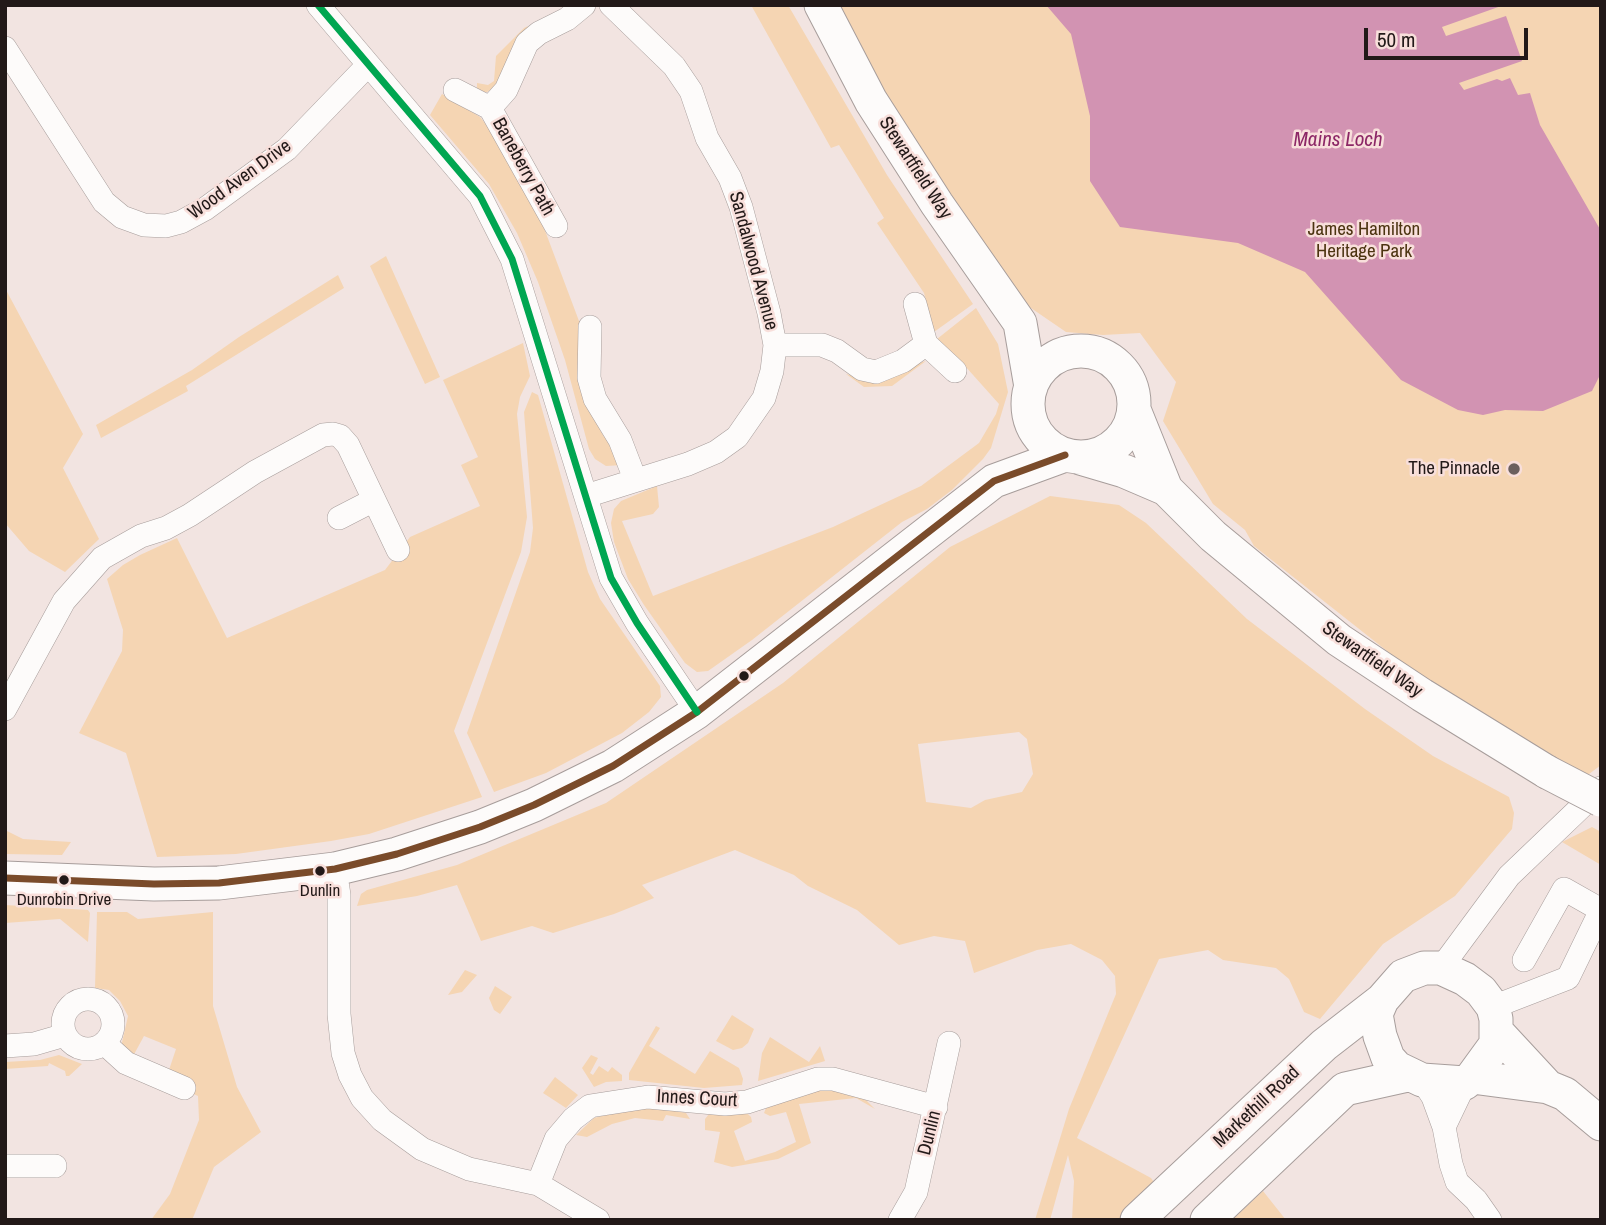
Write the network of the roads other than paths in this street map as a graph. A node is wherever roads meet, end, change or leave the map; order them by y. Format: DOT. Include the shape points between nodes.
graph roads {
  1 [pos="318,5"];
  2 [pos="584,5"];
  3 [pos="611,5"];
  4 [pos="821,5"];
  5 [pos="5,48"];
  6 [pos="367,66"];
  7 [pos="455,90"];
  8 [pos="490,107"];
  9 [pos="556,226"];
  10 [pos="915,304"];
  11 [pos="1020,323"];
  12 [pos="590,327"];
  13 [pos="926,344"];
  14 [pos="775,345"];
  15 [pos="1074,351"];
  16 [pos="956,371"];
  17 [pos="1030,403"];
  18 [pos="1135,412"];
  19 [pos="1073,457"];
  20 [pos="635,479"];
  21 [pos="994,481"];
  22 [pos="1166,489"];
  23 [pos="586,495"];
  24 [pos="374,500"];
  25 [pos="339,518"];
  26 [pos="398,550"];
  27 [pos="5,709"];
  28 [pos="697,712"];
  29 [pos="1601,788"];
  30 [pos="1601,800"];
  31 [pos="335,869"];
  32 [pos="5,878"];
  33 [pos="1601,910"];
  34 [pos="1524,960"];
  35 [pos="1441,968"];
  36 [pos="1382,1000"];
  37 [pos="1495,1019"];
  38 [pos="65,1035"];
  39 [pos="949,1042"];
  40 [pos="104,1043"];
  41 [pos="5,1046"];
  42 [pos="1415,1078"];
  43 [pos="1469,1080"];
  44 [pos="1548,1087"];
  45 [pos="184,1088"];
  46 [pos="936,1107"];
  47 [pos="1601,1124"];
  48 [pos="1444,1127"];
  49 [pos="1234,1129"];
  50 [pos="1266,1163"];
  51 [pos="5,1166"];
  52 [pos="55,1166"];
  53 [pos="538,1184"];
  54 [pos="598,1220"];
  55 [pos="900,1220"];
  56 [pos="1137,1220"];
  57 [pos="1207,1220"];
  58 [pos="1490,1220"];
  1 -- 6 [label="street"];
  2 -- 8 [label="street, Baneberry Path" via="527,43 506,90"];
  3 -- 14 [label="street, Sandalwood Avenue" via="674,66 691,91 707,138 741,207"];
  4 -- 11 [label="street, Stewartfield Way" via="871,101"];
  5 -- 6 [label="street, Wood Aven Drive" via="104,202 121,217 144,225 166,226 205,209 287,149"];
  6 -- 23 [label="street" via="480,197 507,248"];
  7 -- 8 [label="street, Baneberry Path"];
  8 -- 9 [label="street, Baneberry Path"];
  10 -- 13 [label="street"];
  11 -- 15 [label="street, Stewartfield Way"];
  11 -- 17 [label="street, Stewartfield Way"];
  12 -- 20 [label="street" via="589,378 595,399 620,440"];
  13 -- 14 [label="street" via="903,361 876,372 862,369 822,345"];
  13 -- 16 [label="street"];
  14 -- 20 [label="street, Sandalwood Avenue" via="764,398 737,437 707,456"];
  15 -- 17 [label="street" via="1041,370"];
  15 -- 18 [label="street" via="1094,352 1125,373"];
  17 -- 19 [label="street" via="1037,435 1049,447"];
  17 -- 21 [label="street" via="1012,455"];
  18 -- 19 [label="street" via="1125,436 1105,453"];
  18 -- 22 [label="street, Stewartfield Way"];
  19 -- 21 [label="street"];
  19 -- 22 [label="street, Stewartfield Way"];
  20 -- 23 [label="street, Sandalwood Avenue"];
  21 -- 28 [label="street"];
  22 -- 30 [label="street, Stewartfield Way, bridge" via="1213,536 1339,640 1548,772"];
  23 -- 28 [label="street" via="611,578"];
  24 -- 25 [label="street"];
  24 -- 26 [label="street"];
  24 -- 27 [label="street" via="341,436 323,435 190,515 102,558 64,601"];
  28 -- 31 [label="street" via="613,766 534,805 397,854"];
  29 -- 35 [label="street" via="1509,876"];
  31 -- 32 [label="street" via="219,883"];
  31 -- 53 [label="street" via="343,1053 362,1098 382,1120 422,1149 469,1169"];
  33 -- 34 [label="street" via="1564,889"];
  33 -- 37 [label="street" via="1568,978"];
  35 -- 36 [label="street" via="1424,968 1403,976"];
  35 -- 37 [label="street" via="1481,991"];
  36 -- 42 [label="street" via="1376,1014 1388,1058"];
  36 -- 49 [label="street, Markethill Road" via="1342,1029"];
  37 -- 43 [label="street" via="1496,1044"];
  37 -- 44 [label="street"];
  38 -- 40 [label="street" via="84,1049"];
  38 -- 40 [label="street" via="64,1015 71,1005 93,1000 105,1006 112,1018 112,1031"];
  38 -- 41 [label="street"];
  39 -- 46 [label="street, Dunlin"];
  40 -- 45 [label="street" via="125,1063"];
  42 -- 43 [label="street"];
  42 -- 48 [label="street" via="1433,1097"];
  42 -- 50 [label="street" via="1345,1089"];
  43 -- 44 [label="street"];
  43 -- 48 [label="street"];
  44 -- 47 [label="street" via="1565,1094"];
  46 -- 53 [label="street, Innes Court" via="826,1079 747,1102 648,1097 590,1105 556,1139"];
  46 -- 55 [label="street, Dunlin" via="916,1192"];
  48 -- 58 [label="street" via="1457,1181"];
  49 -- 50 [label="street"];
  49 -- 56 [label="street, Markethill Road"];
  50 -- 57 [label="street"];
  51 -- 52 [label="street"];
  53 -- 54 [label="street"];
}
